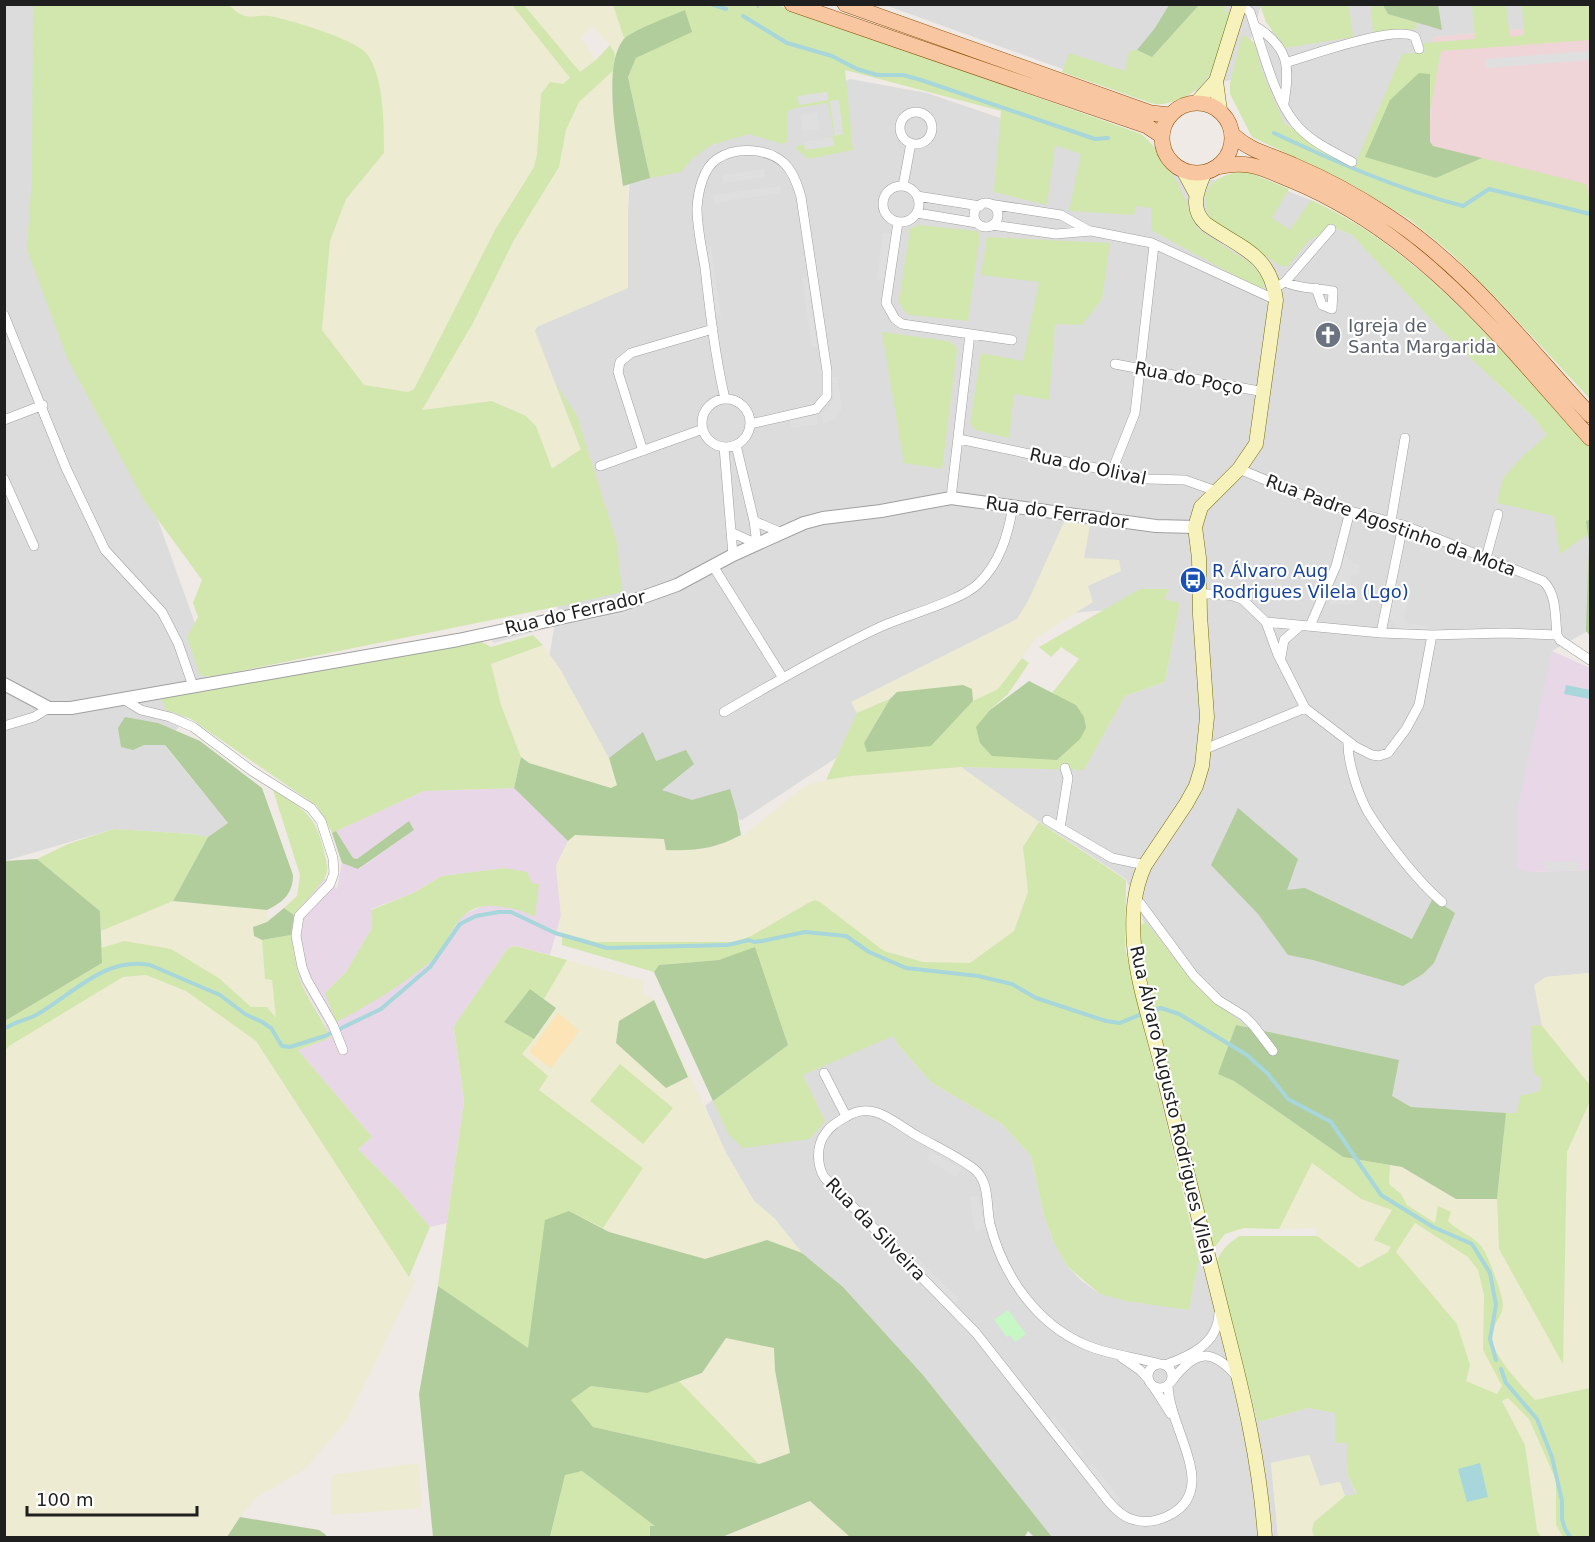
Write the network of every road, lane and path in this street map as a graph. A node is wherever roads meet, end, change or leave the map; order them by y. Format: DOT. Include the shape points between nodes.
graph roads {
  1 [pos="792,4"];
  2 [pos="845,4"];
  3 [pos="1241,4"];
  4 [pos="1255,26"];
  5 [pos="1419,49"];
  6 [pos="1288,62"];
  7 [pos="1216,81"];
  8 [pos="1197,102"];
  9 [pos="1284,105"];
  10 [pos="1220,111"];
  11 [pos="1170,115"];
  12 [pos="1233,135"];
  13 [pos="1162,136"];
  14 [pos="911,143"];
  15 [pos="1352,162"];
  16 [pos="1183,170"];
  17 [pos="1211,170"];
  18 [pos="903,186"];
  19 [pos="1196,194"];
  20 [pos="917,196"];
  21 [pos="984,205"];
  22 [pos="917,213"];
  23 [pos="1065,216"];
  24 [pos="898,222"];
  25 [pos="977,223"];
  26 [pos="992,225"];
  27 [pos="1331,229"];
  28 [pos="1091,231"];
  29 [pos="1060,232"];
  30 [pos="1154,245"];
  31 [pos="1316,288"];
  32 [pos="1279,290"];
  33 [pos="4,315"];
  34 [pos="713,329"];
  35 [pos="970,334"];
  36 [pos="1012,340"];
  37 [pos="1114,364"];
  38 [pos="1140,368"];
  39 [pos="1264,392"];
  40 [pos="725,399"];
  41 [pos="43,405"];
  42 [pos="1590,415"];
  43 [pos="4,420"];
  44 [pos="750,424"];
  45 [pos="703,429"];
  46 [pos="1405,438"];
  47 [pos="1590,438"];
  48 [pos="959,439"];
  49 [pos="736,445"];
  50 [pos="724,447"];
  51 [pos="643,451"];
  52 [pos="600,466"];
  53 [pos="1239,469"];
  54 [pos="1112,471"];
  55 [pos="4,479"];
  56 [pos="1216,491"];
  57 [pos="951,498"];
  58 [pos="1013,506"];
  59 [pos="1350,511"];
  60 [pos="1498,514"];
  61 [pos="754,520"];
  62 [pos="1391,521"];
  63 [pos="1403,525"];
  64 [pos="1195,527"];
  65 [pos="733,533"];
  66 [pos="782,533"];
  67 [pos="757,544"];
  68 [pos="34,546"];
  69 [pos="733,555"];
  70 [pos="1486,558"];
  71 [pos="713,566"];
  72 [pos="1200,594"];
  73 [pos="1266,622"];
  74 [pos="1305,626"];
  75 [pos="1381,633"];
  76 [pos="1432,635"];
  77 [pos="1557,635"];
  78 [pos="1590,660"];
  79 [pos="1281,662"];
  80 [pos="783,678"];
  81 [pos="4,684"];
  82 [pos="193,686"];
  83 [pos="123,699"];
  84 [pos="49,708"];
  85 [pos="1305,708"];
  86 [pos="724,712"];
  87 [pos="4,726"];
  88 [pos="1347,741"];
  89 [pos="1205,748"];
  90 [pos="1065,768"];
  91 [pos="1047,820"];
  92 [pos="1060,828"];
  93 [pos="1145,865"];
  94 [pos="1135,899"];
  95 [pos="1442,902"];
  96 [pos="342,1046"];
  97 [pos="1273,1051"];
  98 [pos="824,1073"];
  99 [pos="846,1116"];
  100 [pos="1220,1301"];
  101 [pos="1230,1342"];
  102 [pos="1206,1343"];
  103 [pos="1115,1353"];
  104 [pos="1216,1358"];
  105 [pos="1162,1365"];
  106 [pos="1240,1381"];
  107 [pos="1151,1383"];
  108 [pos="1170,1384"];
  109 [pos="1173,1419"];
  110 [pos="1265,1538"];
  1 -- 13 [label="main road" via="1147,126"];
  2 -- 11 [label="main road" via="1152,113"];
  3 -- 4 [label="street" via="1250,12"];
  3 -- 7 [label="main road"];
  4 -- 6 [label="street" via="1274,39"];
  4 -- 9 [label="street"];
  5 -- 6 [label="street" via="1415,38 1407,33 1355,41"];
  6 -- 9 [label="street"];
  7 -- 8 [label="main road"];
  7 -- 10 [label="main road"];
  8 -- 10 [label="main road"];
  8 -- 11 [label="main road"];
  9 -- 15 [label="street" via="1306,134"];
  10 -- 12 [label="main road"];
  11 -- 13 [label="main road"];
  12 -- 17 [label="main road" via="1225,159"];
  12 -- 42 [label="main road" via="1261,154 1290,163 1343,189 1429,245 1485,297"];
  13 -- 16 [label="main road" via="1167,157"];
  14 -- 18 [label="street"];
  16 -- 17 [label="main road"];
  16 -- 19 [label="main road"];
  17 -- 19 [label="main road"];
  17 -- 47 [label="main road" via="1233,162 1246,163 1293,181 1341,205 1400,243 1466,300"];
  18 -- 20 [label="street"];
  18 -- 24 [label="street" via="886,193 883,205 887,216"];
  19 -- 32 [label="main road" via="1196,211 1201,220 1258,258"];
  20 -- 21 [label="street"];
  20 -- 22 [label="street"];
  21 -- 23 [label="street"];
  21 -- 25 [label="street" via="975,214"];
  21 -- 26 [label="street" via="997,212"];
  22 -- 24 [label="street" via="909,221"];
  22 -- 25 [label="street"];
  23 -- 28 [label="street"];
  23 -- 29 [label="street" via="1066,227"];
  24 -- 35 [label="street" via="886,303 890,313 902,324"];
  25 -- 26 [label="street"];
  26 -- 29 [label="street"];
  27 -- 32 [label="street"];
  28 -- 29 [label="street"];
  28 -- 30 [label="street"];
  30 -- 32 [label="street"];
  30 -- 38 [label="street"];
  31 -- 32 [label="street" via="1293,286"];
  32 -- 39 [label="main road, Rua Álvaro Augusto Rodrigues Vilela"];
  33 -- 41 [label="street"];
  34 -- 40 [label="street"];
  34 -- 44 [label="street" via="697,208 704,174 716,159 736,151 772,155 786,165 801,197 827,371 827,396 816,409"];
  34 -- 51 [label="street" via="631,353 620,362 618,372"];
  35 -- 36 [label="street"];
  35 -- 48 [label="street"];
  37 -- 38 [label="street, Rua do Poço"];
  38 -- 39 [label="street, Rua do Poço"];
  38 -- 54 [label="street" via="1135,413"];
  39 -- 53 [label="main road, Rua Álvaro Augusto Rodrigues Vilela" via="1256,444"];
  40 -- 44 [label="street" via="746,410"];
  40 -- 45 [label="street" via="707,409"];
  41 -- 43 [label="street"];
  41 -- 82 [label="street" via="66,468 105,550 162,612"];
  44 -- 49 [label="street" via="746,436"];
  45 -- 50 [label="street" via="711,441"];
  45 -- 51 [label="street"];
  46 -- 62 [label="street"];
  48 -- 54 [label="street, Rua do Olival"];
  48 -- 57 [label="street"];
  49 -- 50 [label="street"];
  49 -- 61 [label="street"];
  50 -- 65 [label="street"];
  51 -- 52 [label="street"];
  53 -- 56 [label="main road, Rua Álvaro Augusto Rodrigues Vilela"];
  53 -- 59 [label="street, Rua Padre Agostinho da Mota"];
  54 -- 56 [label="street, Rua do Olival" via="1148,479 1185,480"];
  55 -- 68 [label="street"];
  56 -- 64 [label="main road, Rua Álvaro Augusto Rodrigues Vilela" via="1201,507"];
  57 -- 58 [label="street, Rua do Ferrador"];
  57 -- 66 [label="street, Rua do Ferrador" via="823,518"];
  58 -- 64 [label="street, Rua do Ferrador" via="1156,526"];
  58 -- 80 [label="street" via="1008,536 992,567 977,585 834,648"];
  59 -- 62 [label="street, Rua Padre Agostinho da Mota"];
  59 -- 74 [label="street" via="1336,566"];
  60 -- 70 [label="street"];
  61 -- 66 [label="street"];
  61 -- 67 [label="street"];
  62 -- 63 [label="street, Rua Padre Agostinho da Mota"];
  63 -- 70 [label="street, Rua Padre Agostinho da Mota"];
  63 -- 75 [label="street"];
  64 -- 72 [label="main road, Rua Álvaro Augusto Rodrigues Vilela"];
  65 -- 67 [label="street"];
  65 -- 69 [label="street"];
  66 -- 67 [label="street, Rua do Ferrador"];
  67 -- 69 [label="street, Rua do Ferrador"];
  69 -- 71 [label="street, Rua do Ferrador"];
  70 -- 77 [label="street, Rua Padre Agostinho da Mota" via="1544,581 1553,598"];
  71 -- 80 [label="street"];
  71 -- 82 [label="street, Rua do Ferrador" via="677,585 621,605 458,639"];
  72 -- 73 [label="street" via="1242,598"];
  72 -- 89 [label="main road, Rua Álvaro Augusto Rodrigues Vilela" via="1207,717"];
  73 -- 74 [label="street"];
  73 -- 79 [label="street"];
  74 -- 75 [label="street"];
  74 -- 79 [label="street" via="1284,640"];
  75 -- 76 [label="street"];
  76 -- 77 [label="street"];
  76 -- 88 [label="street" via="1419,705 1388,753 1372,755"];
  77 -- 78 [label="street"];
  79 -- 85 [label="street"];
  80 -- 86 [label="street"];
  81 -- 84 [label="street"];
  82 -- 83 [label="street, Rua do Ferrador"];
  83 -- 84 [label="street, Rua do Ferrador"];
  83 -- 96 [label="street" via="141,710 193,728 311,808 321,821 334,873 330,884 299,916 297,936 307,980"];
  84 -- 87 [label="street"];
  85 -- 88 [label="street"];
  85 -- 89 [label="street"];
  88 -- 95 [label="street" via="1347,754 1368,811 1428,890"];
  89 -- 93 [label="main road, Rua Álvaro Augusto Rodrigues Vilela" via="1192,794"];
  90 -- 92 [label="street" via="1068,778"];
  91 -- 92 [label="street"];
  92 -- 93 [label="street" via="1112,858"];
  93 -- 94 [label="main road, Rua Álvaro Augusto Rodrigues Vilela"];
  94 -- 97 [label="street" via="1194,976 1218,1000 1244,1016"];
  94 -- 100 [label="main road, Rua Álvaro Augusto Rodrigues Vilela" via="1134,948"];
  98 -- 99 [label="street"];
  99 -- 103 [label="street, Rua da Silveira" via="861,1110 885,1114 976,1170 984,1184 999,1251 1024,1296 1040,1315 1067,1335"];
  99 -- 109 [label="street, Rua da Silveira" via="831,1125 821,1141 819,1162 824,1177 976,1332 1109,1503 1130,1519 1152,1521 1168,1516 1182,1507 1190,1495 1191,1469"];
  100 -- 101 [label="main road, Rua Álvaro Augusto Rodrigues Vilela"];
  100 -- 102 [label="street" via="1219,1323"];
  101 -- 102 [label="street" via="1219,1335"];
  101 -- 104 [label="street" via="1224,1354"];
  101 -- 106 [label="main road, Rua Álvaro Augusto Rodrigues Vilela"];
  102 -- 105 [label="street" via="1193,1353"];
  103 -- 105 [label="street, Rua da Silveira"];
  103 -- 107 [label="street, Rua da Silveira"];
  104 -- 106 [label="street"];
  104 -- 108 [label="street" via="1198,1358 1186,1364"];
  105 -- 107 [label="street" via="1150,1369"];
  105 -- 108 [label="street, Rua da Silveira" via="1172,1374"];
  106 -- 110 [label="main road, Rua Álvaro Augusto Rodrigues Vilela" via="1260,1477"];
  107 -- 108 [label="street" via="1161,1389"];
  107 -- 109 [label="street, Rua da Silveira"];
  108 -- 109 [label="street, Rua da Silveira"];
}
